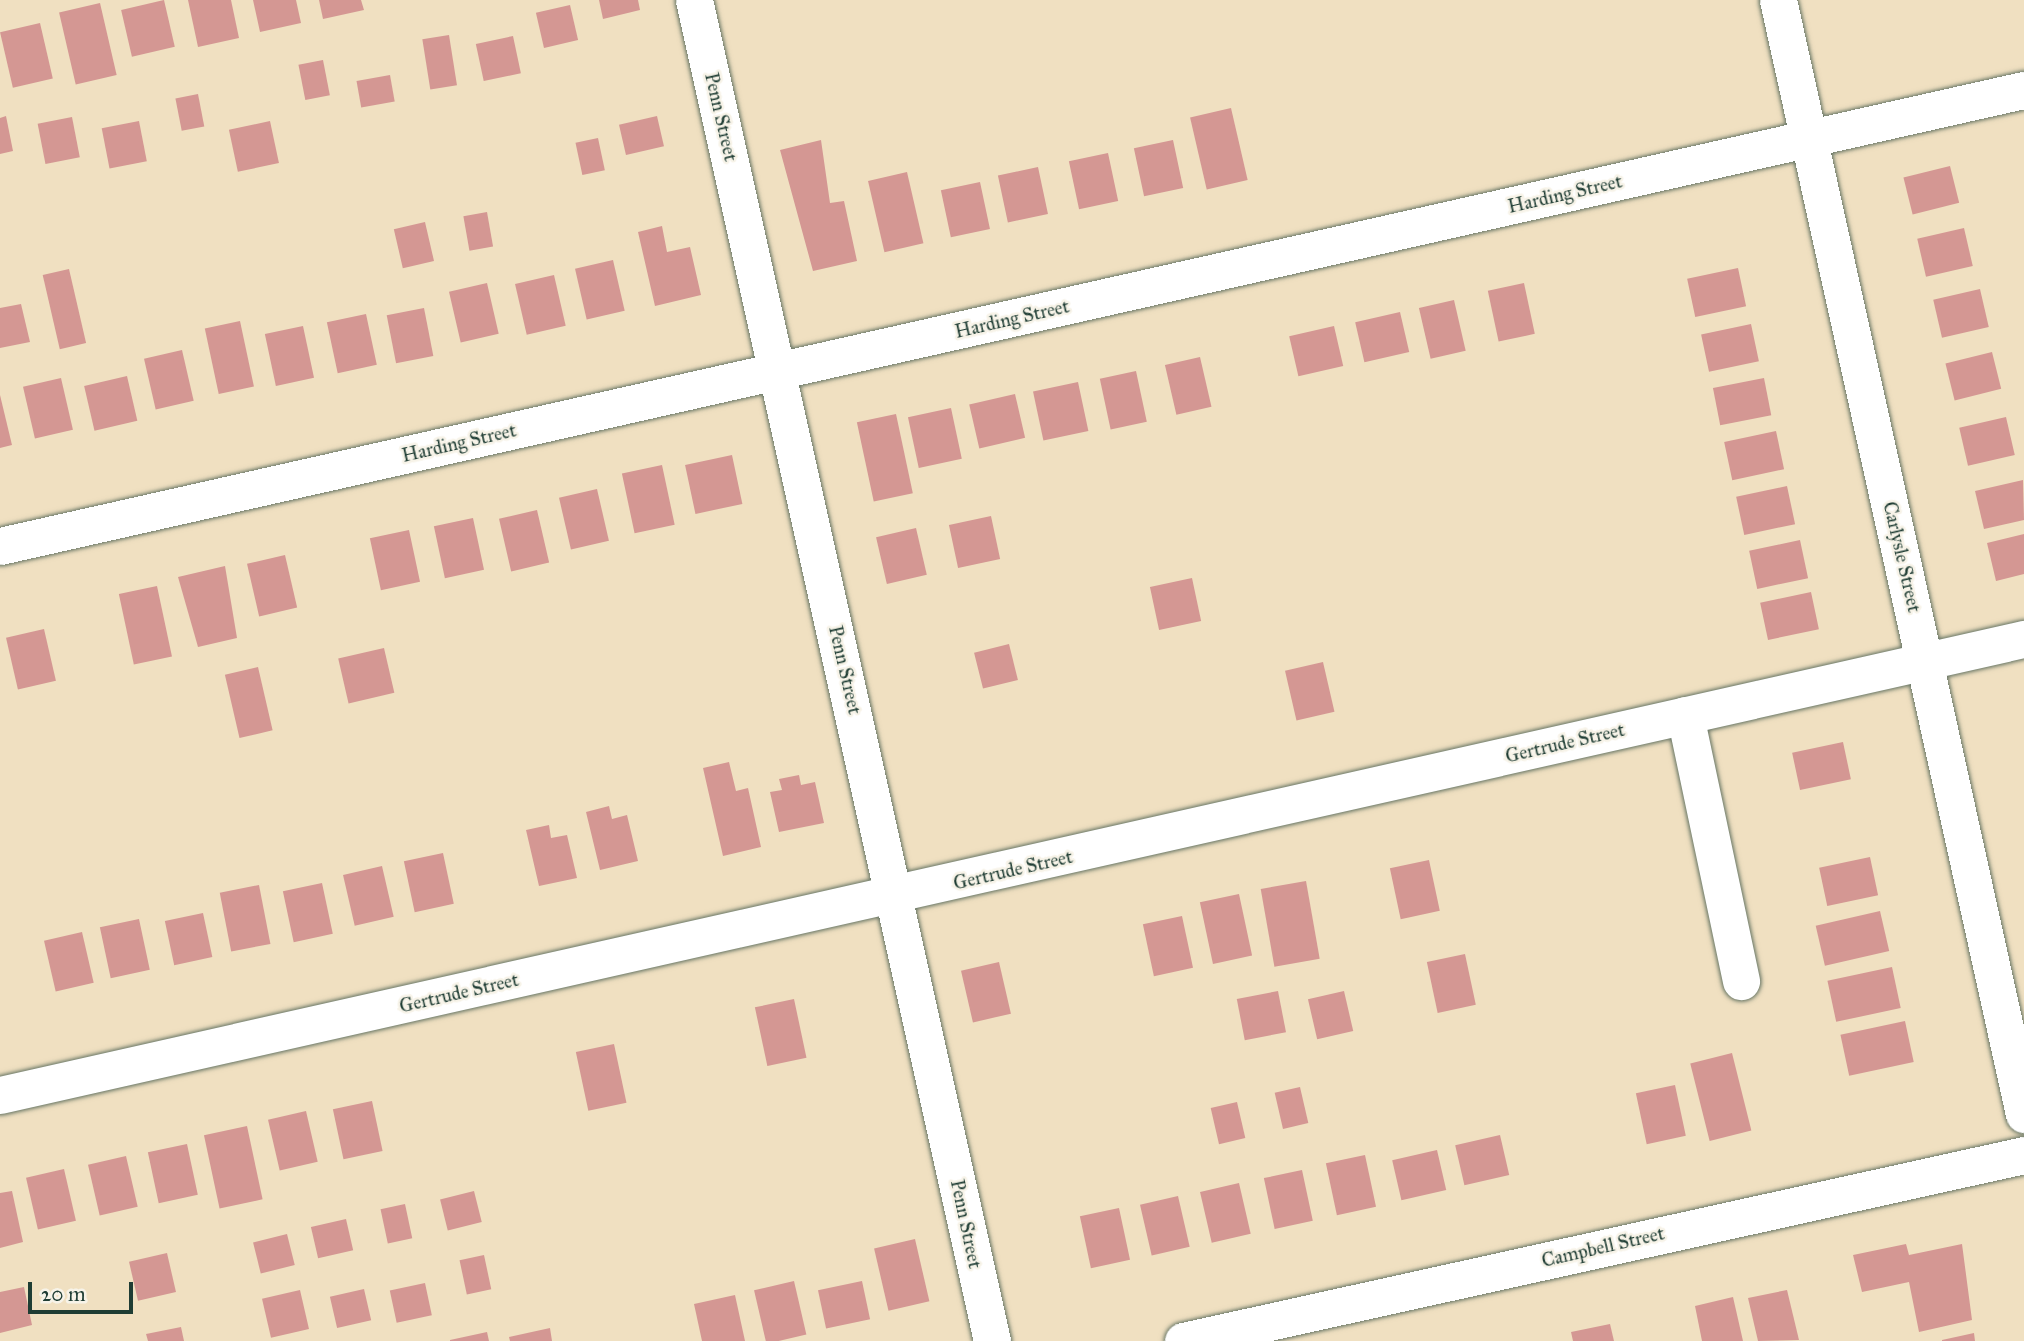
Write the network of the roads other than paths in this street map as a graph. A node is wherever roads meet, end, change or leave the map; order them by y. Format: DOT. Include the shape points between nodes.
graph roads {
  1 [pos="694,0"];
  2 [pos="1778,0"];
  3 [pos="2024,90"];
  4 [pos="1808,140"];
  5 [pos="779,372"];
  6 [pos="0,546"];
  7 [pos="2024,639"];
  8 [pos="1924,661"];
  9 [pos="1685,715"];
  10 [pos="896,897"];
  11 [pos="1741,981"];
  12 [pos="0,1095"];
  13 [pos="2024,1114"];
  14 [pos="2024,1155"];
  15 [pos="992,1341"];
  16 [pos="1183,1341"];
  1 -- 5 [label="street, Penn Street"];
  2 -- 4 [label="street, Carlysle Street"];
  3 -- 4 [label="street, Harding Street"];
  4 -- 5 [label="street, Harding Street"];
  4 -- 8 [label="street, Carlysle Street"];
  5 -- 6 [label="street, Harding Street"];
  5 -- 10 [label="street, Penn Street"];
  7 -- 8 [label="street, Gertrude Street"];
  8 -- 9 [label="street, Gertrude Street"];
  8 -- 13 [label="street, Carlysle Street"];
  9 -- 10 [label="street, Gertrude Street"];
  9 -- 11 [label="street"];
  10 -- 12 [label="street, Gertrude Street"];
  10 -- 15 [label="street, Penn Street"];
  14 -- 16 [label="street, Campbell Street"];
}
